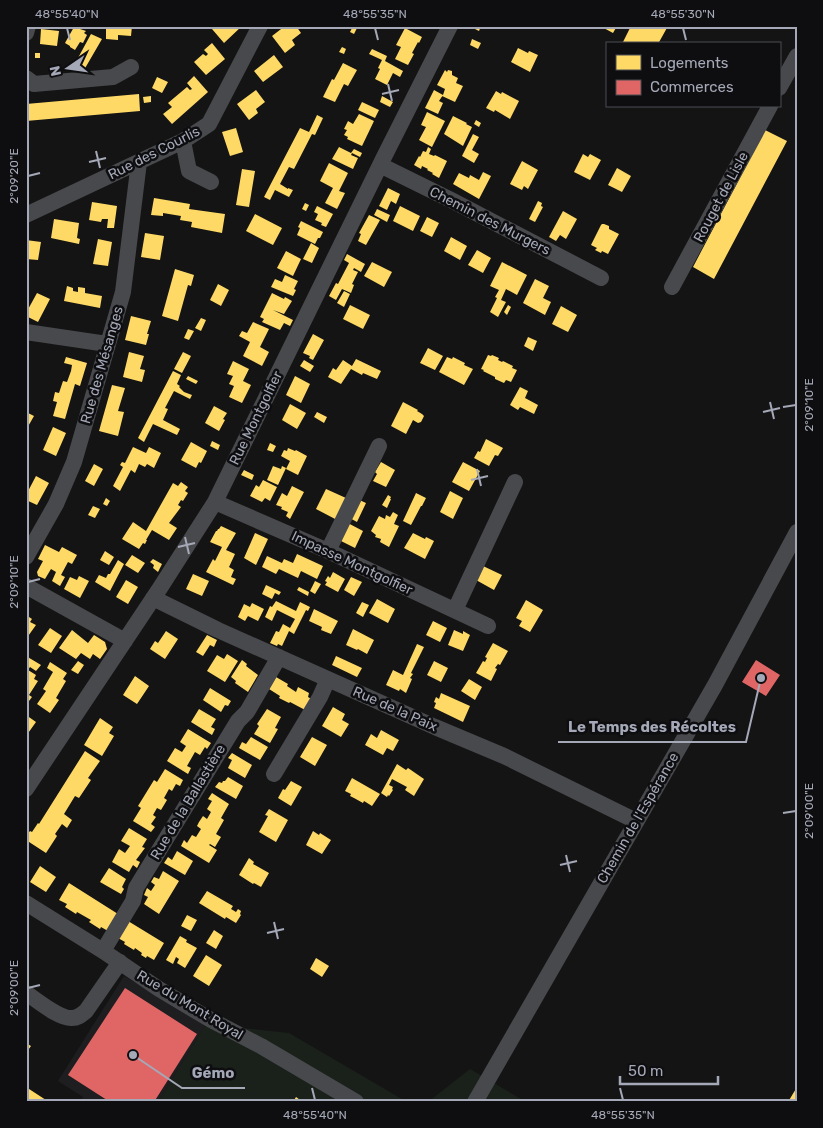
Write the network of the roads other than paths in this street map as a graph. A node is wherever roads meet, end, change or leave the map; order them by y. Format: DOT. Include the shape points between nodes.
graph roads {
  1 [pos="28,26"];
  2 [pos="260,26"];
  3 [pos="450,26"];
  4 [pos="26,33"];
  5 [pos="797,56"];
  6 [pos="131,67"];
  7 [pos="26,78"];
  8 [pos="780,86"];
  9 [pos="769,108"];
  10 [pos="183,141"];
  11 [pos="139,162"];
  12 [pos="380,166"];
  13 [pos="211,182"];
  14 [pos="26,215"];
  15 [pos="600,278"];
  16 [pos="672,287"];
  17 [pos="26,332"];
  18 [pos="107,344"];
  19 [pos="379,446"];
  20 [pos="514,482"];
  21 [pos="215,502"];
  22 [pos="797,532"];
  23 [pos="328,550"];
  24 [pos="26,557"];
  25 [pos="26,586"];
  26 [pos="153,598"];
  27 [pos="455,610"];
  28 [pos="488,626"];
  29 [pos="124,641"];
  30 [pos="279,657"];
  31 [pos="328,679"];
  32 [pos="274,774"];
  33 [pos="26,789"];
  34 [pos="636,821"];
  35 [pos="26,903"];
  36 [pos="103,950"];
  37 [pos="120,962"];
  38 [pos="26,993"];
  39 [pos="356,1102"];
  40 [pos="476,1102"];
  1 -- 4 [label="street"];
  2 -- 10 [label="street, Rue des Courlis" via="209,124"];
  3 -- 12 [label="street, Rue Montgolfier"];
  5 -- 8 [label="street"];
  6 -- 7 [label="street" via="114,77 34,84"];
  9 -- 16 [label="street, Rouget de Lisle"];
  10 -- 11 [label="street, Rue des Courlis"];
  10 -- 13 [label="street" via="189,171"];
  11 -- 14 [label="street, Rue des Courlis"];
  11 -- 18 [label="street, Rue des Mésanges" via="123,292"];
  12 -- 15 [label="street, Chemin des Murgers"];
  12 -- 21 [label="street, Rue Montgolfier"];
  17 -- 18 [label="street"];
  18 -- 24 [label="street, Rue des Mésanges" via="74,462 56,504"];
  19 -- 23 [label="street"];
  20 -- 27 [label="street"];
  21 -- 23 [label="street, Impasse Montgolfier"];
  21 -- 26 [label="street, Rue Montgolfier"];
  22 -- 34 [label="street, Chemin de l'Espérance" via="715,685"];
  23 -- 27 [label="street, Impasse Montgolfier"];
  25 -- 29 [label="street"];
  26 -- 29 [label="street, Rue Montgolfier"];
  26 -- 30 [label="street, Rue de la Paix"];
  27 -- 28 [label="street, Impasse Montgolfier"];
  29 -- 33 [label="street, Rue Montgolfier"];
  30 -- 31 [label="street, Rue de la Paix"];
  30 -- 36 [label="street, Rue de la Ballastière" via="136,888 133,901"];
  31 -- 32 [label="street"];
  31 -- 34 [label="street, Rue de la Paix" via="504,756"];
  34 -- 40 [label="street, Chemin de l'Espérance"];
  35 -- 36 [label="street, Rue du Mont Royal"];
  36 -- 37 [label="street, Rue du Mont Royal"];
  37 -- 38 [label="street" via="80,1016 66,1018"];
  37 -- 39 [label="street, Rue du Mont Royal" via="211,1020"];
}
